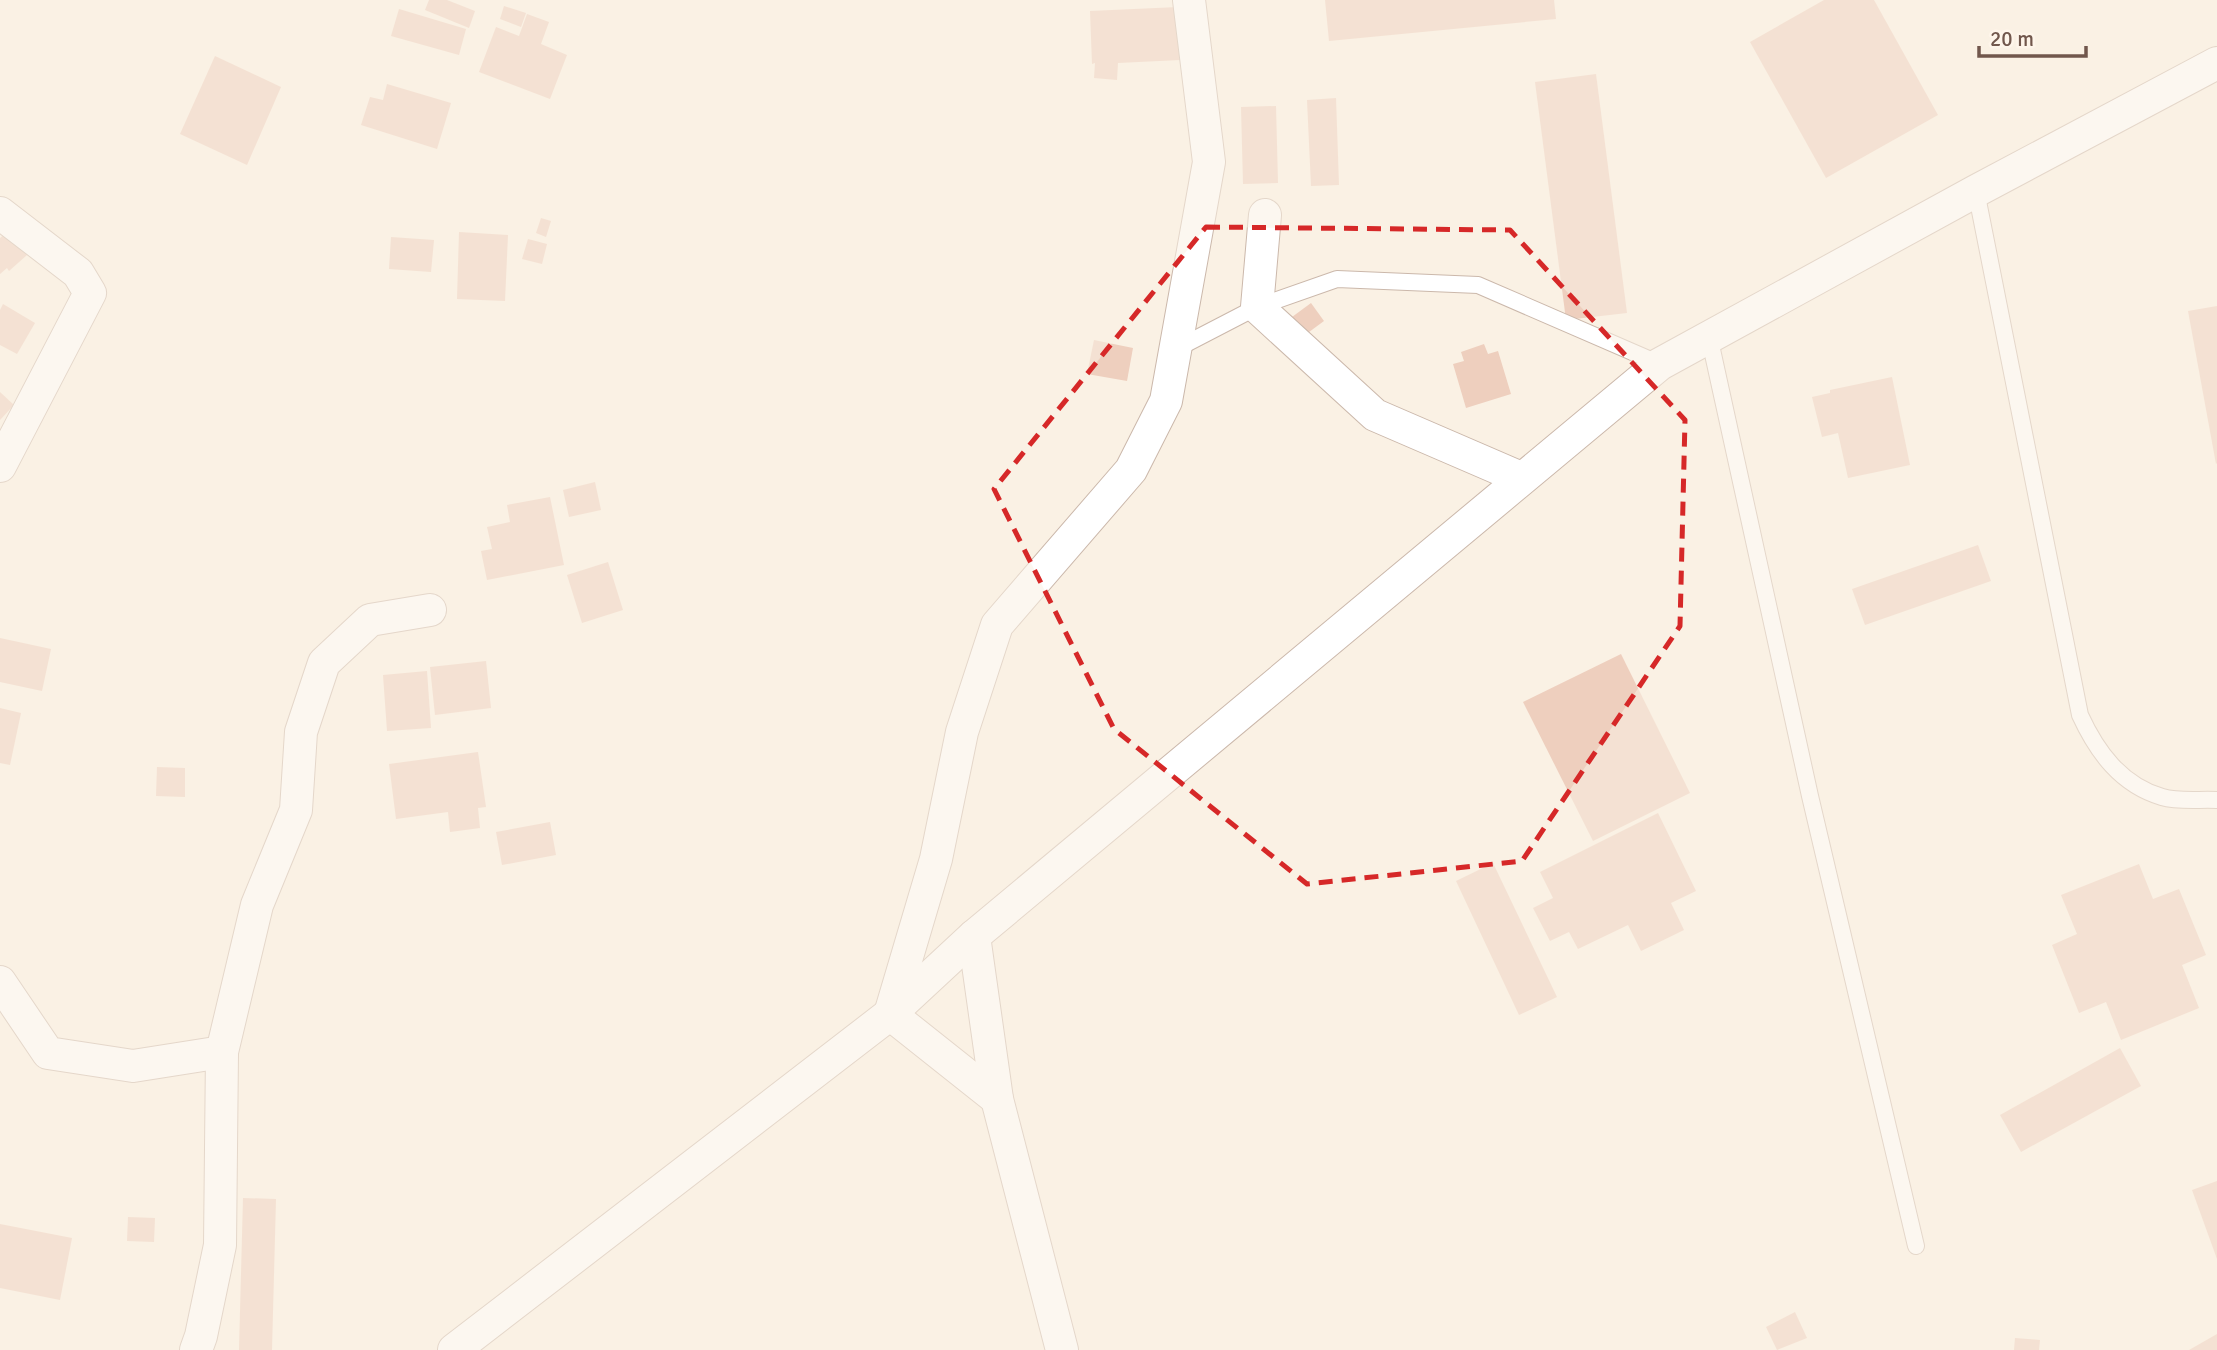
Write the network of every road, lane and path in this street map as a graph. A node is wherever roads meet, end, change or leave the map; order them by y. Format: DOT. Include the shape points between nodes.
graph roads {
  1 [pos="1189,0"];
  2 [pos="2217,63"];
  3 [pos="1976,191"];
  4 [pos="0,213"];
  5 [pos="1265,215"];
  6 [pos="1257,307"];
  7 [pos="1709,336"];
  8 [pos="1176,349"];
  9 [pos="1660,363"];
  10 [pos="0,466"];
  11 [pos="1521,478"];
  12 [pos="430,610"];
  13 [pos="2217,800"];
  14 [pos="974,936"];
  15 [pos="0,982"];
  16 [pos="890,1014"];
  17 [pos="222,1052"];
  18 [pos="997,1099"];
  19 [pos="1916,1246"];
  20 [pos="196,1350"];
  21 [pos="454,1350"];
  22 [pos="1062,1350"];
  1 -- 8 [label="street" via="1209,162"];
  2 -- 3 [label="street"];
  3 -- 7 [label="street"];
  3 -- 13 [label="lane" via="2080,715 2107,761 2134,786 2164,798"];
  4 -- 10 [label="street" via="78,274 90,293"];
  5 -- 6 [label="street"];
  6 -- 8 [label="lane"];
  6 -- 9 [label="lane" via="1337,279 1478,285"];
  6 -- 11 [label="street" via="1375,415"];
  7 -- 9 [label="street"];
  7 -- 19 [label="lane" via="1813,809"];
  8 -- 16 [label="street" via="1166,401 1131,470 997,625 962,732 936,859"];
  9 -- 11 [label="street"];
  11 -- 14 [label="street"];
  12 -- 17 [label="street" via="370,620 324,663 301,732 296,810 257,905"];
  14 -- 16 [label="street"];
  14 -- 18 [label="street"];
  15 -- 17 [label="street" via="48,1053 133,1066"];
  16 -- 18 [label="street"];
  16 -- 21 [label="street"];
  17 -- 20 [label="street" via="220,1245"];
  18 -- 22 [label="street"];
}
